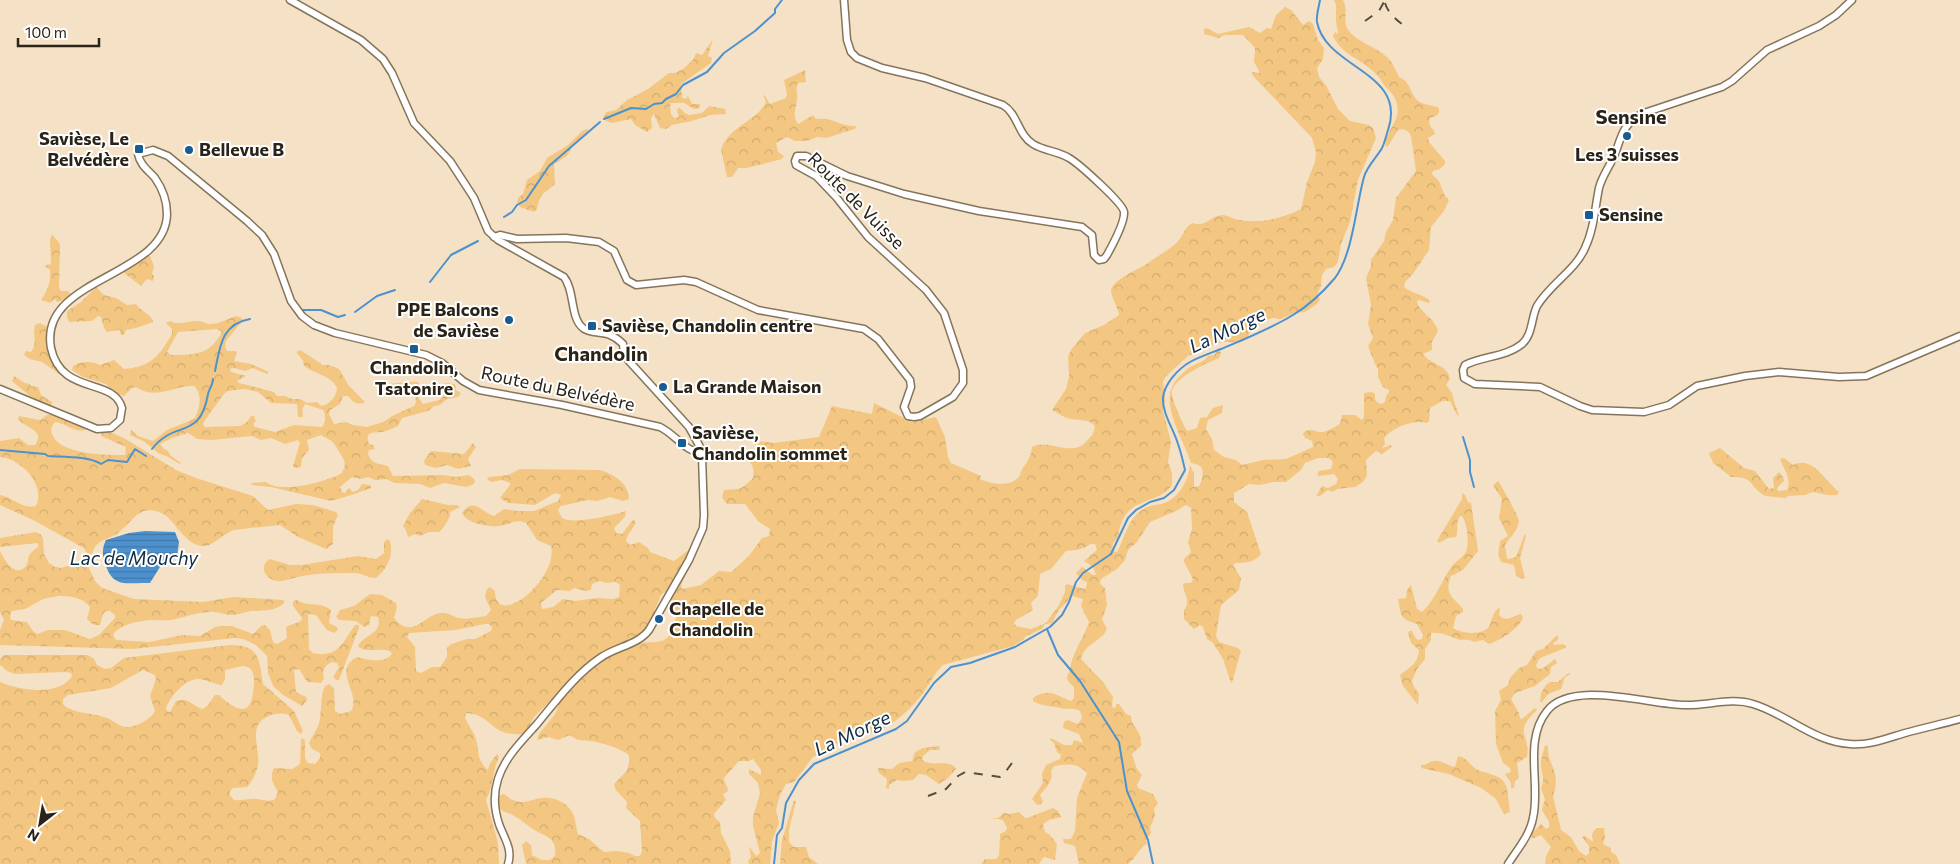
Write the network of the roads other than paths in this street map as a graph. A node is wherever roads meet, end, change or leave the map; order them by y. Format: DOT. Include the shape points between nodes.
graph roads {
  1 [pos="290,0"];
  2 [pos="844,0"];
  3 [pos="1852,0"];
  4 [pos="494,238"];
  5 [pos="1960,336"];
  6 [pos="0,389"];
  7 [pos="702,453"];
  8 [pos="1960,719"];
  9 [pos="508,864"];
  10 [pos="1508,864"];
  1 -- 4 [label="street" via="361,40 382,59 392,73 414,123 450,161"];
  2 -- 4 [label="street, Route de Vuisse" via="846,40 855,57 1003,104 1030,142 1071,159 1118,201 1124,211 1107,255 1100,260 1095,258 1091,234 1080,227 979,211 904,194 847,176 806,156 797,156 796,165 820,181 868,237 940,306 964,376 960,389 951,398 920,416 907,415 904,408 909,379 878,339 864,329 758,310 696,282 684,280 636,285 627,280 614,251 599,242 566,238 517,239 499,235"];
  3 -- 5 [label="street" via="1819,26 1767,50 1722,87 1641,114 1628,124 1601,182 1585,248 1544,296 1535,310 1525,340 1509,351 1465,365 1464,378 1475,384 1540,387 1587,409 1644,412 1669,405 1697,386 1745,376 1779,372 1866,376"];
  4 -- 7 [label="street" via="562,275 570,288 582,327 608,334 624,345 625,355 632,366 685,421"];
  6 -- 7 [label="street, Route du Belvédère" via="94,428 108,429 116,424 122,413 119,400 110,393 78,382 64,372 53,355 51,333 57,315 70,300 147,252 162,232 167,210 165,199 138,154 153,150 165,154 252,225 274,254 294,306 317,326 341,335 426,355 442,363 468,385 483,391 660,427 692,450"];
  7 -- 9 [label="street" via="703,528 689,560 649,630 642,638 602,656 581,673 503,766 494,803 509,850"];
  8 -- 10 [label="street" via="1853,745 1826,740 1746,702 1687,706 1620,697 1565,698 1548,710 1538,727 1533,819"];
}
